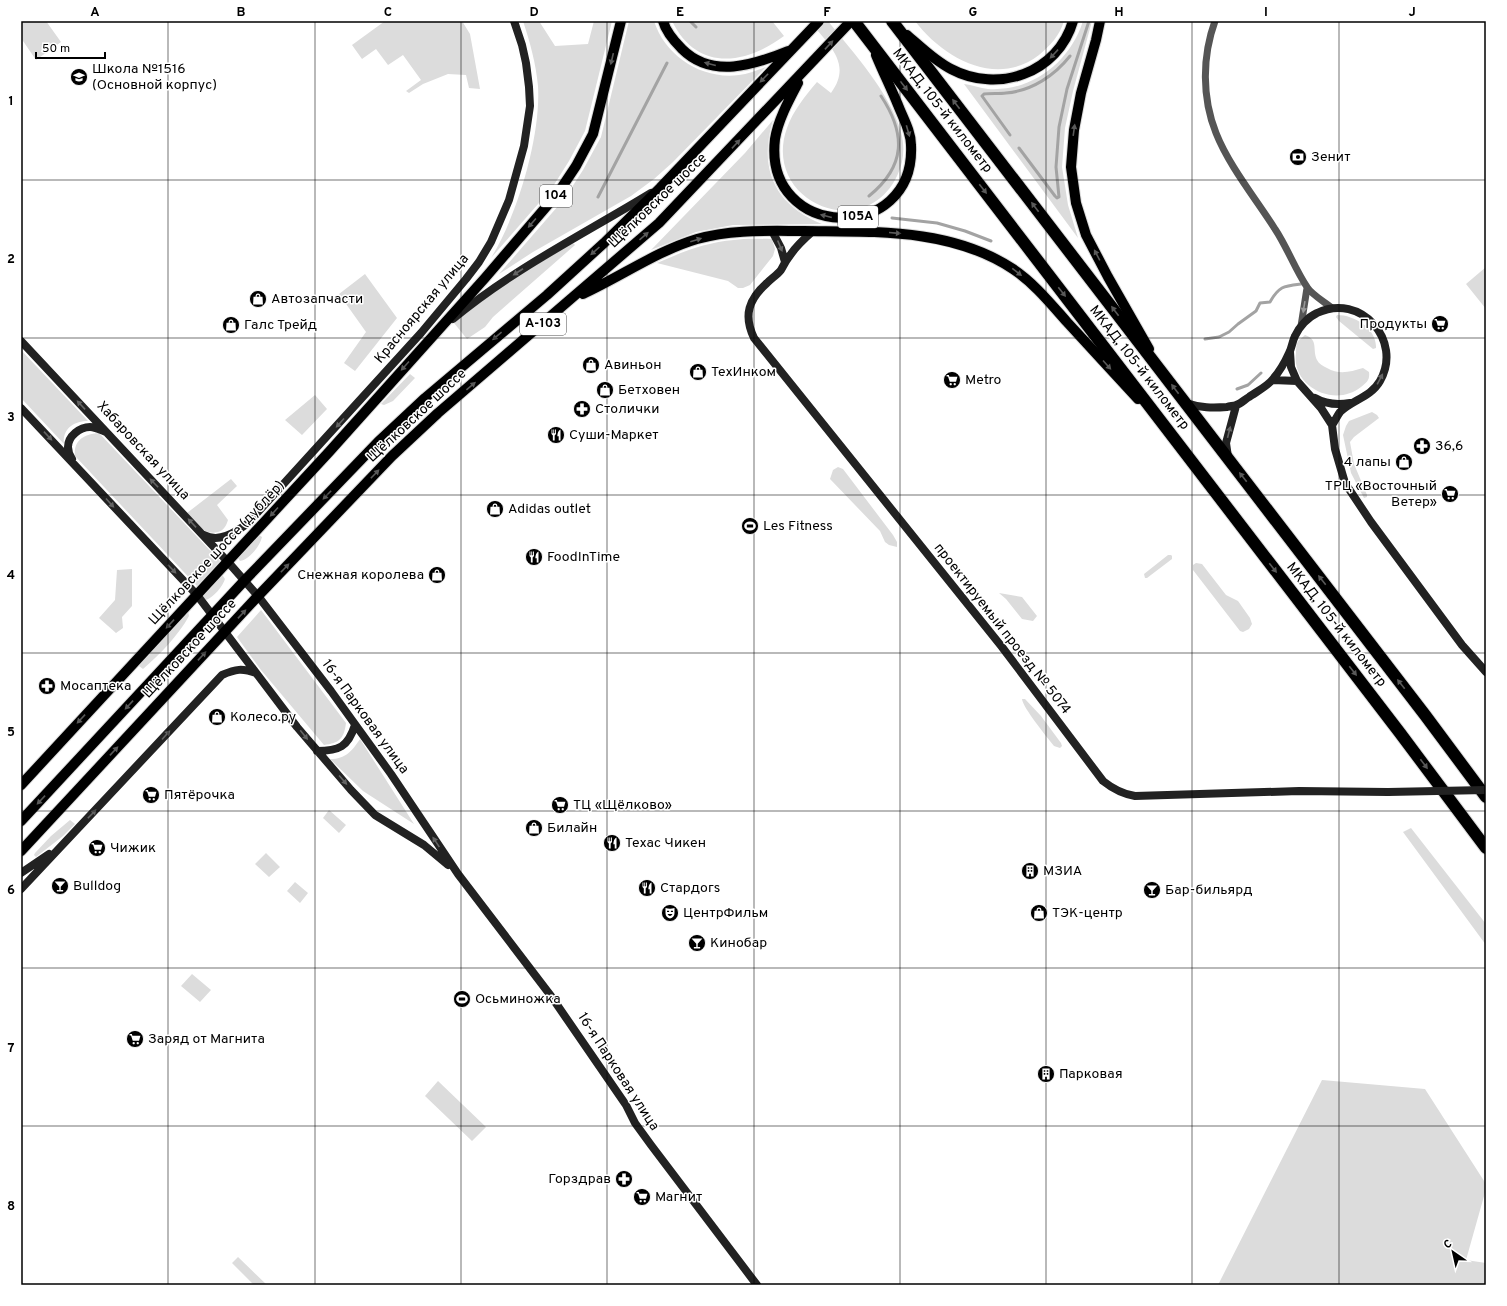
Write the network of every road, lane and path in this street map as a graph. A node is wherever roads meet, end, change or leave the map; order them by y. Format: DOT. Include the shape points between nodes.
graph roads {
  1 [pos="514,21"];
  2 [pos="621,21"];
  3 [pos="663,21"];
  4 [pos="819,21"];
  5 [pos="852,21"];
  6 [pos="1073,21"];
  7 [pos="1100,21"];
  8 [pos="1216,21"];
  9 [pos="894,23"];
  10 [pos="871,44"];
  11 [pos="792,49"];
  12 [pos="805,70"];
  13 [pos="660,188"];
  14 [pos="772,231"];
  15 [pos="813,231"];
  16 [pos="785,262"];
  17 [pos="1307,288"];
  18 [pos="573,299"];
  19 [pos="1332,308"];
  20 [pos="1301,326"];
  21 [pos="432,337"];
  22 [pos="21,341"];
  23 [pos="1290,352"];
  24 [pos="1164,375"];
  25 [pos="1273,380"];
  26 [pos="1297,382"];
  27 [pos="1309,395"];
  28 [pos="1185,403"];
  29 [pos="1351,403"];
  30 [pos="1236,406"];
  31 [pos="21,408"];
  32 [pos="1332,425"];
  33 [pos="108,433"];
  34 [pos="1178,443"];
  35 [pos="1228,459"];
  36 [pos="75,465"];
  37 [pos="203,535"];
  38 [pos="228,562"];
  39 [pos="245,580"];
  40 [pos="197,595"];
  41 [pos="258,596"];
  42 [pos="213,615"];
  43 [pos="225,632"];
  44 [pos="1486,672"];
  45 [pos="257,674"];
  46 [pos="355,725"];
  47 [pos="317,751"];
  48 [pos="21,785"];
  49 [pos="1486,790"];
  50 [pos="1486,797"];
  51 [pos="21,821"];
  52 [pos="66,842"];
  53 [pos="1486,848"];
  54 [pos="21,851"];
  55 [pos="21,873"];
  56 [pos="458,874"];
  57 [pos="21,889"];
  58 [pos="757,1285"];
  1 -- 37 [label="street, Красноярская улица, one-way" via="526,63 530,106 524,146 509,200 502,220 479,262 421,333 247,524 220,538 213,539"];
  2 -- 21 [label="main road, 104, one-way" via="593,134 576,166 558,193"];
  11 -- 3 [label="main road, one-way" via="770,59 742,66 714,66 684,51 669,34"];
  4 -- 11 [label="main road, Щёлковское шоссе"];
  5 -- 10 [label="highway, МКАД, 105-й километр"];
  12 -- 5 [label="main road, Щёлковское шоссе, one-way"];
  6 -- 9 [label="main road, one-way" via="1063,44 1038,68 1022,75 994,80 972,77 951,69 931,56"];
  24 -- 7 [label="main road, one-way" via="1086,235 1076,203 1070,167 1074,130"];
  8 -- 17 [label="street" via="1206,51 1205,74 1211,121 1229,159 1276,230"];
  24 -- 9 [label="highway, МКАД, 105-й километр, one-way"];
  10 -- 12 [label="main road, 105A, one-way" via="908,130 911,144 910,166 902,186 892,198 868,214 839,219 818,214 799,203 781,180 775,159 775,137"];
  10 -- 34 [label="highway, МКАД, 105-й километр, one-way"];
  11 -- 13 [label="main road, Щёлковское шоссе, one-way"];
  18 -- 12 [label="main road, Щёлковское шоссе, one-way" via="659,224"];
  13 -- 21 [label="street, one-way" via="493,288"];
  13 -- 39 [label="main road, Щёлковское шоссе, one-way" via="546,295 401,419"];
  14 -- 15 [label="main road"];
  14 -- 16 [label="street, one-way"];
  18 -- 14 [label="main road, one-way" via="610,282 654,256 691,242 734,232"];
  15 -- 16 [label="street, проектируемый проезд № 5074"];
  15 -- 34 [label="main road, one-way" via="891,233 934,238 985,254 1013,269 1041,293"];
  16 -- 49 [label="street, проектируемый проезд № 5074, bridge" via="775,277 752,300 748,312 754,338 1007,654 1103,782 1117,791 1134,796 1299,791"];
  17 -- 19 [label="street"];
  17 -- 20 [label="street, one-way"];
  41 -- 18 [label="main road, Щёлковское шоссе / А-103, one-way" via="415,434"];
  19 -- 20 [label="street" via="1318,313"];
  29 -- 19 [label="street, one-way" via="1369,394 1380,382 1386,367 1387,351 1383,336 1374,323 1362,314 1348,309"];
  20 -- 23 [label="street"];
  21 -- 38 [label="main road, Щёлковское шоссе (дублёр), one-way"];
  33 -- 22 [label="street, Хабаровская улица, one-way"];
  23 -- 25 [label="street"];
  23 -- 26 [label="street" via="1291,367"];
  28 -- 24 [label="highway, МКАД, 105-й километр, one-way"];
  25 -- 26 [label="street"];
  25 -- 30 [label="street"];
  26 -- 27 [label="street"];
  27 -- 29 [label="street" via="1329,404"];
  27 -- 32 [label="street"];
  28 -- 30 [label="street" via="1200,408"];
  28 -- 35 [label="highway, МКАД, 105-й километр"];
  29 -- 32 [label="street" via="1339,413"];
  35 -- 30 [label="street, one-way" via="1226,443"];
  31 -- 36 [label="street, one-way"];
  32 -- 44 [label="street" via="1335,450 1345,483 1457,639"];
  33 -- 36 [label="street" via="91,427 76,432 68,446"];
  37 -- 33 [label="street, Хабаровская улица, one-way"];
  34 -- 53 [label="highway, МКАД, 105-й километр, one-way"];
  50 -- 35 [label="highway, МКАД, 105-й километр, one-way"];
  36 -- 40 [label="street, one-way"];
  37 -- 38 [label="street, Хабаровская улица"];
  38 -- 39 [label="street, Хабаровская улица"];
  38 -- 40 [label="main road, Щёлковское шоссе (дублёр)"];
  39 -- 41 [label="street, 16-я Парковая улица"];
  39 -- 42 [label="main road, Щёлковское шоссе"];
  40 -- 42 [label="street"];
  40 -- 48 [label="main road, Щёлковское шоссе (дублёр), one-way"];
  43 -- 41 [label="main road, Щёлковское шоссе, one-way"];
  41 -- 46 [label="street, 16-я Парковая улица"];
  42 -- 43 [label="street, 16-я Парковая улица"];
  42 -- 51 [label="main road, Щёлковское шоссе, one-way"];
  43 -- 45 [label="street, 16-я Парковая улица"];
  54 -- 43 [label="main road, Щёлковское шоссе, one-way"];
  45 -- 47 [label="street, 16-я Парковая улица, one-way"];
  52 -- 45 [label="street, one-way" via="222,675 238,669 246,669"];
  46 -- 47 [label="street" via="352,736 343,746 332,751"];
  56 -- 46 [label="street, 16-я Парковая улица, one-way"];
  47 -- 56 [label="street, 16-я Парковая улица, one-way" via="375,815 424,845"];
  52 -- 55 [label="street"];
  52 -- 57 [label="street"];
  56 -- 58 [label="street, 16-я Парковая улица" via="551,996 626,1105 639,1129"];
}
